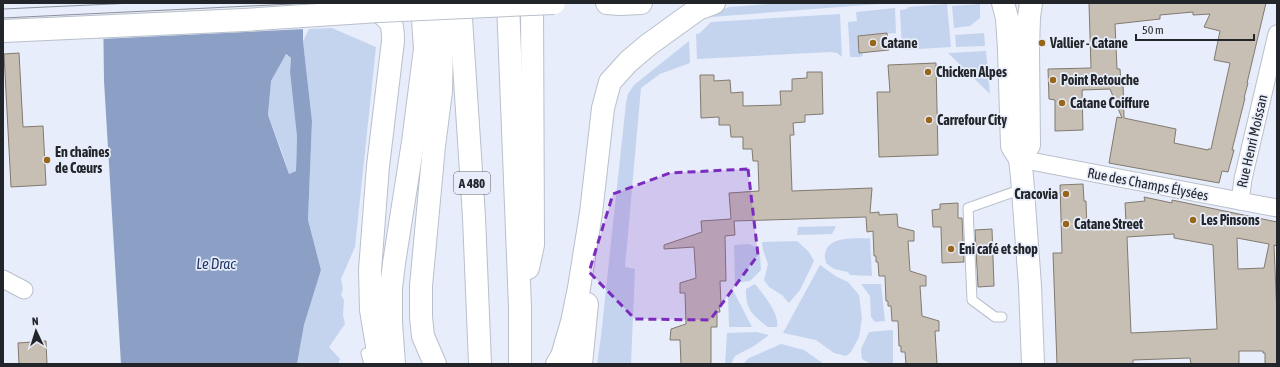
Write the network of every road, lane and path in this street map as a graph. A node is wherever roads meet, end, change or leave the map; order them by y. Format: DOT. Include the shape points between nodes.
graph roads {
  1 [pos="422,3"];
  2 [pos="443,3"];
  3 [pos="460,3"];
  4 [pos="508,3"];
  5 [pos="532,3"];
  6 [pos="554,3"];
  7 [pos="607,3"];
  8 [pos="641,3"];
  9 [pos="714,3"];
  10 [pos="1003,3"];
  11 [pos="1031,3"];
  12 [pos="385,18"];
  13 [pos="3,31"];
  14 [pos="1277,34"];
  15 [pos="1020,159"];
  16 [pos="1022,189"];
  17 [pos="1240,201"];
  18 [pos="1277,208"];
  19 [pos="3,280"];
  20 [pos="24,290"];
  21 [pos="520,307"];
  22 [pos="1002,317"];
  23 [pos="431,356"];
  24 [pos="373,358"];
  25 [pos="567,361"];
  26 [pos="369,364"];
  27 [pos="394,364"];
  28 [pos="480,364"];
  29 [pos="520,364"];
  30 [pos="1033,364"];
  1 -- 27 [label="main road" via="425,49 391,288"];
  2 -- 23 [label="main road" via="441,91 421,286 423,336"];
  3 -- 28 [label="main road, A 480" via="474,217"];
  4 -- 21 [label="main road"];
  5 -- 21 [label="main road" via="533,245"];
  6 -- 12 [label="main road, bridge"];
  7 -- 8 [label="main road"];
  9 -- 25 [label="main road" via="698,9 648,45 610,82 603,108 591,213"];
  10 -- 15 [label="main road" via="1007,18 1009,49 1012,146"];
  11 -- 15 [label="main road" via="1028,17 1029,145"];
  12 -- 13 [label="main road, bridge" via="244,20"];
  12 -- 24 [label="main road" via="393,41 378,166 370,270"];
  14 -- 17 [label="street, Rue Henri Moissan"];
  15 -- 16 [label="main road"];
  15 -- 17 [label="street, Rue des Champs Élysées"];
  16 -- 22 [label="lane" via="968,208 972,300 995,318"];
  16 -- 30 [label="main road"];
  17 -- 18 [label="street, Rue des Champs Élysées"];
  19 -- 20 [label="street"];
  21 -- 29 [label="main road"];
  24 -- 26 [label="lane"];
}
